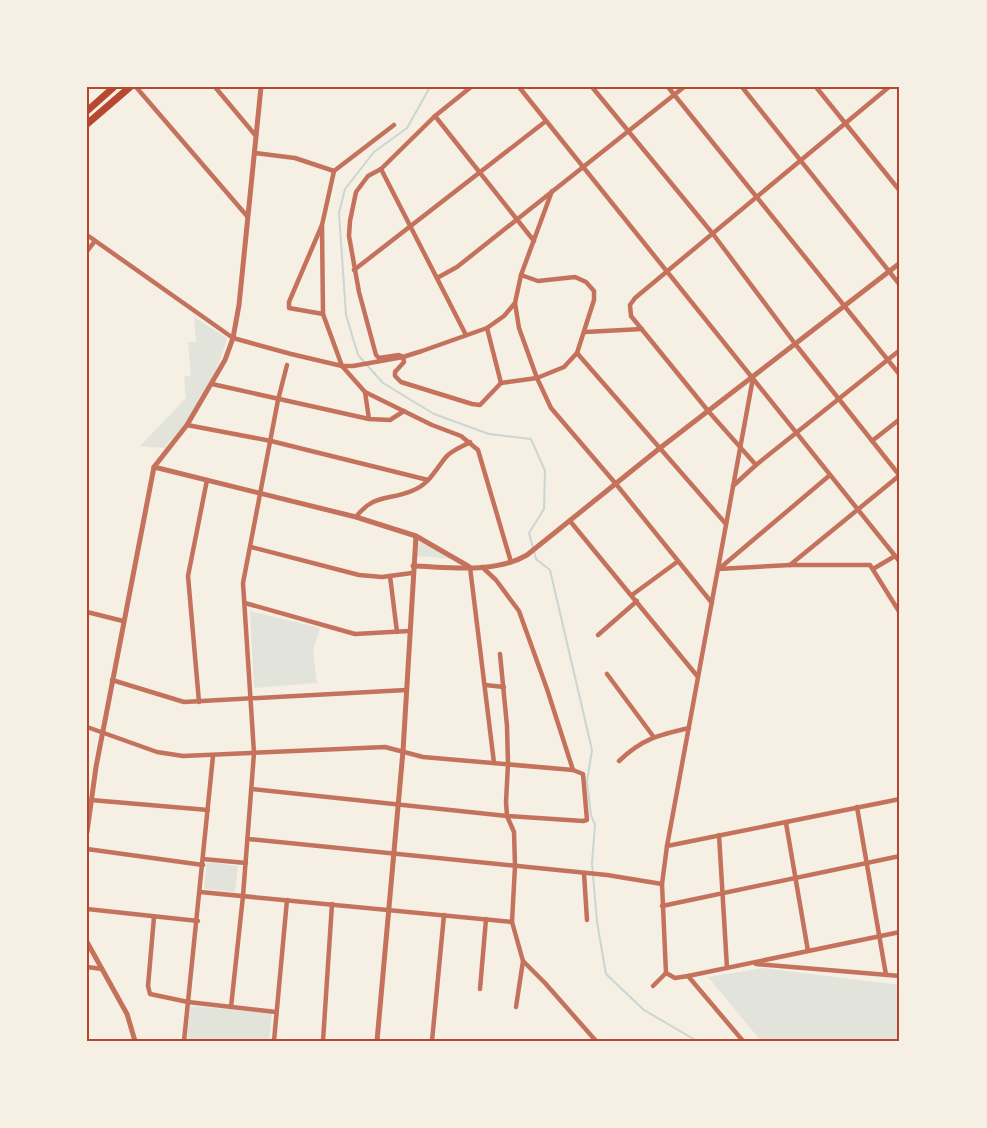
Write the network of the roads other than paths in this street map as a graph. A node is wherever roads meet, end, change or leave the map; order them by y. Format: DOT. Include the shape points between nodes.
graph roads {
  1 [pos="114,87"];
  2 [pos="130,87"];
  3 [pos="136,87"];
  4 [pos="215,87"];
  5 [pos="261,87"];
  6 [pos="471,87"];
  7 [pos="519,87"];
  8 [pos="592,87"];
  9 [pos="668,87"];
  10 [pos="684,87"];
  11 [pos="742,87"];
  12 [pos="816,87"];
  13 [pos="889,87"];
  14 [pos="674,95"];
  15 [pos="87,111"];
  16 [pos="435,116"];
  17 [pos="546,121"];
  18 [pos="845,123"];
  19 [pos="87,124"];
  20 [pos="394,125"];
  21 [pos="629,131"];
  22 [pos="256,136"];
  23 [pos="255,153"];
  24 [pos="800,160"];
  25 [pos="584,168"];
  26 [pos="381,169"];
  27 [pos="334,171"];
  28 [pos="480,172"];
  29 [pos="552,191"];
  30 [pos="900,191"];
  31 [pos="756,197"];
  32 [pos="248,216"];
  33 [pos="518,219"];
  34 [pos="322,225"];
  35 [pos="410,226"];
  36 [pos="713,234"];
  37 [pos="87,235"];
  38 [pos="95,241"];
  39 [pos="534,241"];
  40 [pos="87,251"];
  41 [pos="900,262"];
  42 [pos="354,270"];
  43 [pos="889,271"];
  44 [pos="667,272"];
  45 [pos="522,275"];
  46 [pos="437,278"];
  47 [pos="900,285"];
  48 [pos="515,303"];
  49 [pos="844,307"];
  50 [pos="323,314"];
  51 [pos="487,328"];
  52 [pos="642,329"];
  53 [pos="585,332"];
  54 [pos="466,335"];
  55 [pos="233,338"];
  56 [pos="796,345"];
  57 [pos="900,350"];
  58 [pos="577,352"];
  59 [pos="403,357"];
  60 [pos="888,360"];
  61 [pos="288,365"];
  62 [pos="342,366"];
  63 [pos="900,375"];
  64 [pos="537,378"];
  65 [pos="753,378"];
  66 [pos="501,383"];
  67 [pos="212,384"];
  68 [pos="365,392"];
  69 [pos="839,399"];
  70 [pos="278,400"];
  71 [pos="404,411"];
  72 [pos="709,412"];
  73 [pos="900,418"];
  74 [pos="369,419"];
  75 [pos="187,425"];
  76 [pos="796,433"];
  77 [pos="271,441"];
  78 [pos="872,441"];
  79 [pos="470,442"];
  80 [pos="740,446"];
  81 [pos="660,448"];
  82 [pos="756,465"];
  83 [pos="154,467"];
  84 [pos="830,475"];
  85 [pos="900,475"];
  86 [pos="207,480"];
  87 [pos="428,480"];
  88 [pos="616,484"];
  89 [pos="733,486"];
  90 [pos="261,494"];
  91 [pos="858,510"];
  92 [pos="357,517"];
  93 [pos="570,521"];
  94 [pos="726,524"];
  95 [pos="416,536"];
  96 [pos="251,547"];
  97 [pos="895,556"];
  98 [pos="511,562"];
  99 [pos="677,562"];
  100 [pos="900,562"];
  101 [pos="790,565"];
  102 [pos="413,566"];
  103 [pos="481,566"];
  104 [pos="470,567"];
  105 [pos="719,568"];
  106 [pos="873,569"];
  107 [pos="412,573"];
  108 [pos="390,576"];
  109 [pos="632,596"];
  110 [pos="637,601"];
  111 [pos="245,603"];
  112 [pos="712,603"];
  113 [pos="87,612"];
  114 [pos="900,613"];
  115 [pos="123,621"];
  116 [pos="409,631"];
  117 [pos="397,632"];
  118 [pos="598,635"];
  119 [pos="500,654"];
  120 [pos="606,674"];
  121 [pos="698,677"];
  122 [pos="112,680"];
  123 [pos="485,686"];
  124 [pos="504,687"];
  125 [pos="405,690"];
  126 [pos="251,699"];
  127 [pos="199,702"];
  128 [pos="87,727"];
  129 [pos="689,728"];
  130 [pos="102,732"];
  131 [pos="653,736"];
  132 [pos="403,751"];
  133 [pos="254,753"];
  134 [pos="213,756"];
  135 [pos="619,761"];
  136 [pos="494,763"];
  137 [pos="508,764"];
  138 [pos="573,770"];
  139 [pos="252,789"];
  140 [pos="900,799"];
  141 [pos="91,800"];
  142 [pos="398,804"];
  143 [pos="857,807"];
  144 [pos="208,810"];
  145 [pos="88,811"];
  146 [pos="507,816"];
  147 [pos="786,823"];
  148 [pos="87,832"];
  149 [pos="719,835"];
  150 [pos="248,839"];
  151 [pos="668,846"];
  152 [pos="87,849"];
  153 [pos="393,854"];
  154 [pos="900,856"];
  155 [pos="203,862"];
  156 [pos="246,863"];
  157 [pos="868,863"];
  158 [pos="515,866"];
  159 [pos="586,873"];
  160 [pos="795,879"];
  161 [pos="662,884"];
  162 [pos="200,892"];
  163 [pos="723,893"];
  164 [pos="243,896"];
  165 [pos="287,900"];
  166 [pos="332,904"];
  167 [pos="662,906"];
  168 [pos="87,909"];
  169 [pos="388,909"];
  170 [pos="444,915"];
  171 [pos="154,917"];
  172 [pos="486,919"];
  173 [pos="587,920"];
  174 [pos="198,921"];
  175 [pos="512,922"];
  176 [pos="900,932"];
  177 [pos="879,936"];
  178 [pos="87,942"];
  179 [pos="808,951"];
  180 [pos="523,961"];
  181 [pos="751,963"];
  182 [pos="87,967"];
  183 [pos="727,968"];
  184 [pos="102,969"];
  185 [pos="666,972"];
  186 [pos="886,975"];
  187 [pos="688,976"];
  188 [pos="900,976"];
  189 [pos="653,986"];
  190 [pos="480,989"];
  191 [pos="188,1002"];
  192 [pos="231,1006"];
  193 [pos="516,1007"];
  194 [pos="276,1012"];
  195 [pos="135,1041"];
  196 [pos="184,1041"];
  197 [pos="274,1041"];
  198 [pos="323,1041"];
  199 [pos="377,1041"];
  200 [pos="432,1041"];
  201 [pos="596,1041"];
  202 [pos="743,1041"];
  1 -- 15 [label="main road"];
  2 -- 19 [label="main road"];
  3 -- 32 [label="street"];
  4 -- 22 [label="street"];
  5 -- 22 [label="street"];
  6 -- 16 [label="street"];
  7 -- 17 [label="street"];
  8 -- 21 [label="street"];
  9 -- 14 [label="street"];
  10 -- 14 [label="street"];
  11 -- 24 [label="street"];
  12 -- 18 [label="street"];
  13 -- 18 [label="street"];
  14 -- 21 [label="street"];
  14 -- 31 [label="street"];
  16 -- 26 [label="street"];
  16 -- 28 [label="street"];
  17 -- 25 [label="street"];
  17 -- 28 [label="street"];
  18 -- 24 [label="street"];
  18 -- 30 [label="street"];
  20 -- 27 [label="street"];
  21 -- 25 [label="street"];
  21 -- 36 [label="street"];
  22 -- 23 [label="street"];
  23 -- 27 [label="street" via="295,158"];
  23 -- 32 [label="street"];
  24 -- 31 [label="street"];
  24 -- 43 [label="street"];
  25 -- 29 [label="street"];
  25 -- 44 [label="street"];
  26 -- 35 [label="street"];
  26 -- 42 [label="street" via="368,176 356,192 350,228"];
  27 -- 34 [label="street"];
  28 -- 33 [label="street"];
  28 -- 35 [label="street"];
  29 -- 33 [label="street"];
  29 -- 39 [label="street"];
  31 -- 36 [label="street"];
  31 -- 49 [label="street"];
  32 -- 55 [label="street"];
  33 -- 39 [label="street"];
  33 -- 46 [label="street"];
  34 -- 50 [label="street"];
  34 -- 50 [label="street" via="289,308"];
  35 -- 42 [label="street"];
  35 -- 46 [label="street"];
  36 -- 44 [label="street"];
  36 -- 56 [label="street"];
  37 -- 38 [label="street"];
  38 -- 40 [label="street"];
  38 -- 55 [label="street"];
  39 -- 45 [label="street"];
  41 -- 43 [label="street"];
  42 -- 59 [label="street" via="376,355"];
  43 -- 47 [label="street"];
  43 -- 49 [label="street"];
  44 -- 52 [label="street" via="630,305 631,316"];
  44 -- 65 [label="street"];
  45 -- 48 [label="street"];
  45 -- 53 [label="street" via="538,281 575,277 586,282 594,291 594,300"];
  46 -- 54 [label="street"];
  48 -- 51 [label="street"];
  48 -- 64 [label="street" via="519,328"];
  49 -- 56 [label="street"];
  49 -- 60 [label="street"];
  50 -- 62 [label="street"];
  51 -- 54 [label="street"];
  51 -- 66 [label="street"];
  52 -- 53 [label="street"];
  52 -- 72 [label="street"];
  53 -- 58 [label="street"];
  54 -- 59 [label="street"];
  55 -- 62 [label="street"];
  55 -- 67 [label="street"];
  56 -- 65 [label="street"];
  56 -- 69 [label="street"];
  57 -- 60 [label="street"];
  58 -- 64 [label="street" via="564,367"];
  58 -- 81 [label="street"];
  59 -- 62 [label="street"];
  59 -- 66 [label="street" via="404,362 395,372 401,382 472,404 480,405"];
  60 -- 63 [label="street"];
  60 -- 69 [label="street"];
  61 -- 70 [label="street"];
  62 -- 68 [label="street"];
  64 -- 66 [label="street"];
  64 -- 88 [label="street" via="552,408"];
  65 -- 72 [label="street"];
  65 -- 76 [label="street"];
  65 -- 80 [label="street"];
  67 -- 70 [label="street"];
  67 -- 75 [label="street"];
  68 -- 71 [label="street"];
  68 -- 74 [label="street"];
  69 -- 76 [label="street"];
  69 -- 78 [label="street"];
  70 -- 74 [label="street"];
  70 -- 77 [label="street"];
  71 -- 74 [label="street" via="390,420"];
  71 -- 79 [label="street"];
  72 -- 80 [label="street"];
  72 -- 81 [label="street"];
  73 -- 78 [label="street"];
  75 -- 77 [label="street"];
  75 -- 83 [label="street"];
  76 -- 82 [label="street"];
  76 -- 84 [label="street"];
  77 -- 87 [label="street"];
  77 -- 90 [label="street"];
  78 -- 85 [label="street"];
  79 -- 87 [label="street" via="448,455"];
  79 -- 98 [label="street" via="480,457"];
  80 -- 82 [label="street"];
  80 -- 89 [label="street"];
  81 -- 88 [label="street"];
  81 -- 94 [label="street"];
  82 -- 89 [label="street"];
  83 -- 86 [label="street"];
  83 -- 115 [label="street"];
  84 -- 91 [label="street"];
  84 -- 105 [label="street"];
  85 -- 91 [label="street"];
  86 -- 90 [label="street"];
  86 -- 127 [label="street" via="188,576"];
  87 -- 92 [label="street" via="413,491 370,502"];
  88 -- 93 [label="street"];
  88 -- 99 [label="street"];
  89 -- 94 [label="street"];
  90 -- 92 [label="street"];
  90 -- 96 [label="street"];
  91 -- 97 [label="street"];
  91 -- 101 [label="street"];
  92 -- 95 [label="street"];
  93 -- 98 [label="street" via="530,553"];
  93 -- 109 [label="street"];
  94 -- 105 [label="street"];
  95 -- 102 [label="street"];
  95 -- 104 [label="street"];
  96 -- 108 [label="street" via="359,575"];
  96 -- 111 [label="street" via="243,583"];
  97 -- 100 [label="street"];
  97 -- 106 [label="street"];
  98 -- 103 [label="street"];
  99 -- 109 [label="street"];
  99 -- 112 [label="street"];
  101 -- 105 [label="street"];
  101 -- 106 [label="street" via="861,564"];
  102 -- 104 [label="street"];
  102 -- 107 [label="street"];
  103 -- 104 [label="street"];
  103 -- 138 [label="street" via="519,612"];
  104 -- 123 [label="street"];
  105 -- 112 [label="street"];
  106 -- 114 [label="street"];
  107 -- 108 [label="street"];
  107 -- 116 [label="street"];
  108 -- 117 [label="street"];
  109 -- 110 [label="street"];
  110 -- 118 [label="street"];
  110 -- 121 [label="street"];
  111 -- 117 [label="street" via="355,634"];
  111 -- 126 [label="street"];
  112 -- 121 [label="street"];
  113 -- 115 [label="street"];
  115 -- 122 [label="street"];
  116 -- 117 [label="street"];
  116 -- 125 [label="street"];
  119 -- 124 [label="street"];
  120 -- 131 [label="street"];
  121 -- 129 [label="street"];
  122 -- 127 [label="street" via="170,699"];
  122 -- 130 [label="street"];
  123 -- 124 [label="street"];
  123 -- 136 [label="street"];
  124 -- 137 [label="street"];
  125 -- 126 [label="street"];
  125 -- 132 [label="street"];
  126 -- 127 [label="street"];
  126 -- 133 [label="street"];
  128 -- 130 [label="street"];
  129 -- 131 [label="street"];
  129 -- 151 [label="street"];
  130 -- 134 [label="street" via="166,754"];
  130 -- 141 [label="street"];
  131 -- 135 [label="street"];
  132 -- 133 [label="street" via="385,747"];
  132 -- 136 [label="street" via="423,757"];
  132 -- 142 [label="street"];
  133 -- 134 [label="street"];
  133 -- 139 [label="street"];
  134 -- 144 [label="street"];
  136 -- 137 [label="street"];
  137 -- 138 [label="street"];
  137 -- 146 [label="street"];
  138 -- 146 [label="street" via="583,774 588,820"];
  139 -- 142 [label="street"];
  139 -- 150 [label="street"];
  140 -- 143 [label="street"];
  141 -- 144 [label="street"];
  141 -- 145 [label="street"];
  142 -- 146 [label="street"];
  142 -- 153 [label="street"];
  143 -- 147 [label="street"];
  143 -- 157 [label="street"];
  144 -- 155 [label="street"];
  145 -- 148 [label="street"];
  146 -- 158 [label="street" via="514,832"];
  147 -- 149 [label="street"];
  147 -- 160 [label="street"];
  149 -- 151 [label="street"];
  149 -- 163 [label="street"];
  150 -- 153 [label="street"];
  150 -- 156 [label="street"];
  151 -- 161 [label="street"];
  152 -- 155 [label="street"];
  153 -- 158 [label="street"];
  153 -- 169 [label="street"];
  154 -- 157 [label="street"];
  155 -- 156 [label="street"];
  155 -- 162 [label="street"];
  156 -- 164 [label="street"];
  157 -- 160 [label="street"];
  157 -- 177 [label="street"];
  158 -- 159 [label="street"];
  158 -- 175 [label="street"];
  159 -- 161 [label="street"];
  159 -- 173 [label="street"];
  160 -- 163 [label="street"];
  160 -- 179 [label="street"];
  161 -- 167 [label="street"];
  162 -- 164 [label="street"];
  162 -- 174 [label="street"];
  163 -- 167 [label="street"];
  163 -- 183 [label="street"];
  164 -- 165 [label="street"];
  164 -- 192 [label="street"];
  165 -- 166 [label="street"];
  165 -- 194 [label="street"];
  166 -- 169 [label="street"];
  166 -- 198 [label="street"];
  167 -- 185 [label="street"];
  168 -- 171 [label="street"];
  169 -- 170 [label="street"];
  169 -- 199 [label="street"];
  170 -- 172 [label="street"];
  170 -- 200 [label="street"];
  171 -- 174 [label="street"];
  171 -- 191 [label="street" via="150,993"];
  172 -- 175 [label="street"];
  172 -- 190 [label="street"];
  174 -- 191 [label="street"];
  175 -- 180 [label="street"];
  176 -- 177 [label="street"];
  177 -- 179 [label="street"];
  177 -- 186 [label="street"];
  178 -- 184 [label="street"];
  179 -- 181 [label="street"];
  180 -- 193 [label="street"];
  180 -- 201 [label="street"];
  181 -- 183 [label="street"];
  181 -- 186 [label="street"];
  182 -- 184 [label="street"];
  183 -- 187 [label="street"];
  184 -- 195 [label="street" via="127,1014"];
  185 -- 187 [label="street" via="675,978"];
  185 -- 189 [label="street"];
  186 -- 188 [label="street"];
  187 -- 202 [label="street"];
  191 -- 192 [label="street"];
  191 -- 196 [label="street"];
  192 -- 194 [label="street"];
  194 -- 197 [label="street"];
}
